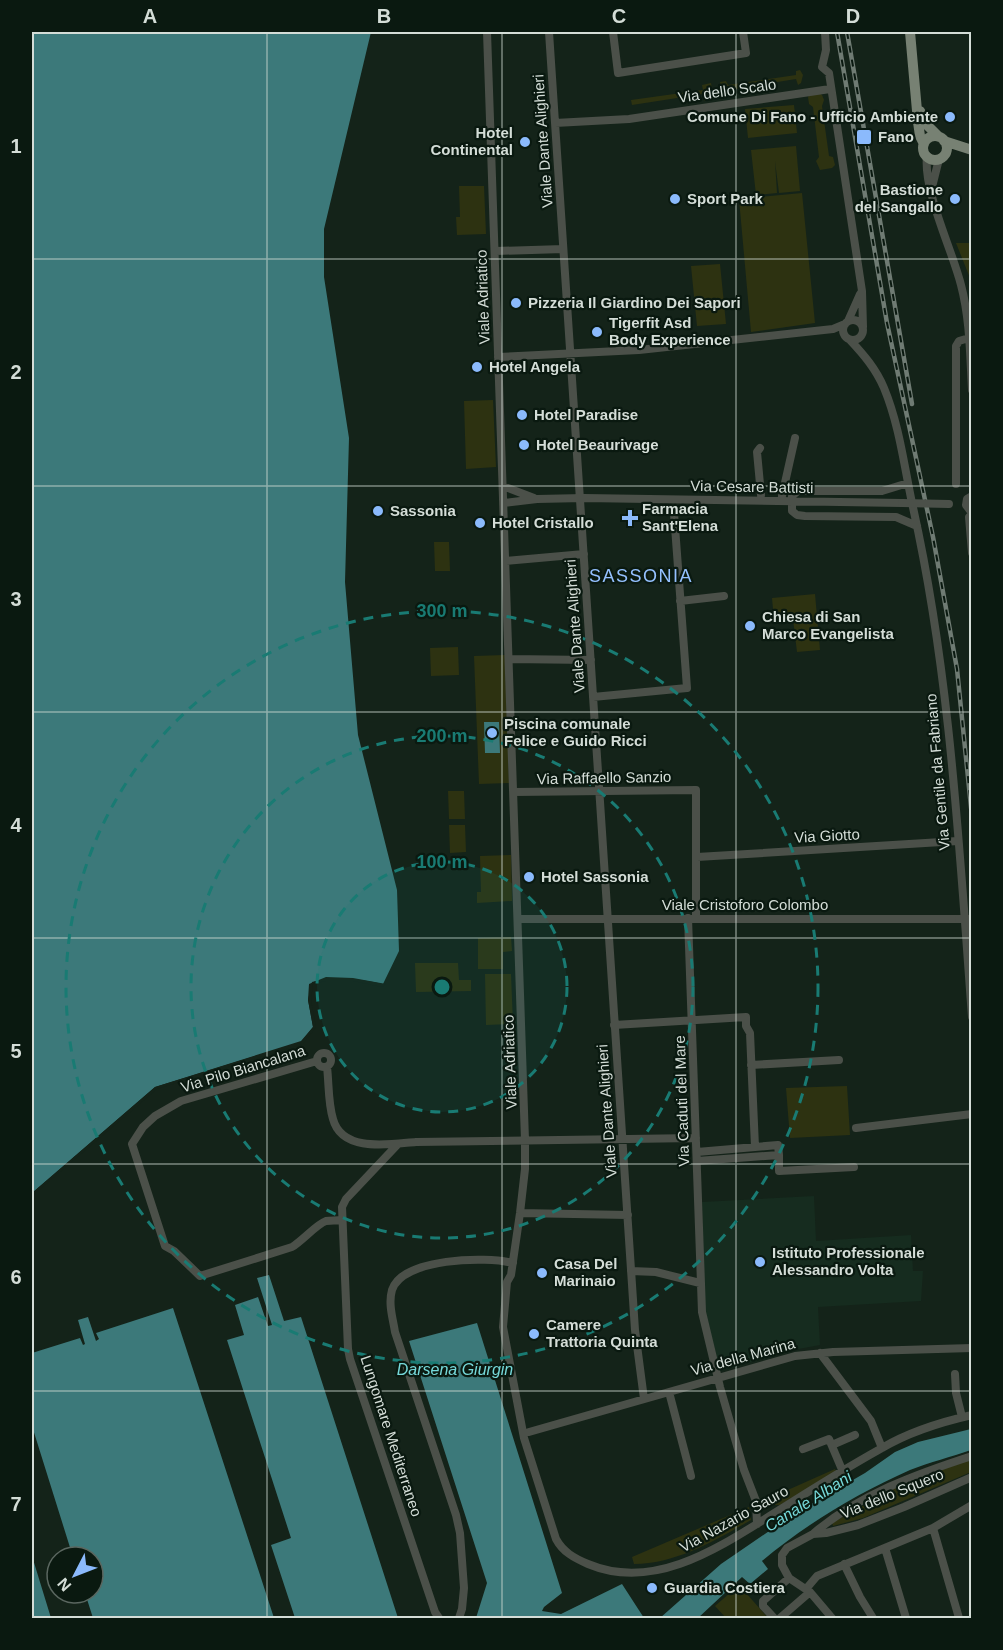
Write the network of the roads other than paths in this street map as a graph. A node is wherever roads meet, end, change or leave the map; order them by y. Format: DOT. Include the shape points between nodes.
graph roads {
  1 [pos="488,32"];
  2 [pos="549,32"];
  3 [pos="614,32"];
  4 [pos="743,32"];
  5 [pos="825,32"];
  6 [pos="910,32"];
  7 [pos="830,89"];
  8 [pos="917,105"];
  9 [pos="555,123"];
  10 [pos="942,139"];
  11 [pos="924,144"];
  12 [pos="971,150"];
  13 [pos="927,156"];
  14 [pos="942,158"];
  15 [pos="931,190"];
  16 [pos="563,249"];
  17 [pos="496,251"];
  18 [pos="862,291"];
  19 [pos="846,323"];
  20 [pos="817,330"];
  21 [pos="863,331"];
  22 [pos="969,338"];
  23 [pos="848,339"];
  24 [pos="570,353"];
  25 [pos="498,357"];
  26 [pos="866,358"];
  27 [pos="972,390"];
  28 [pos="795,438"];
  29 [pos="760,448"];
  30 [pos="908,483"];
  31 [pos="956,484"];
  32 [pos="503,486"];
  33 [pos="761,495"];
  34 [pos="782,496"];
  35 [pos="972,496"];
  36 [pos="580,498"];
  37 [pos="537,499"];
  38 [pos="672,500"];
  39 [pos="791,501"];
  40 [pos="504,503"];
  41 [pos="966,505"];
  42 [pos="972,514"];
  43 [pos="917,526"];
  44 [pos="972,553"];
  45 [pos="584,554"];
  46 [pos="506,561"];
  47 [pos="724,596"];
  48 [pos="680,601"];
  49 [pos="509,659"];
  50 [pos="591,660"];
  51 [pos="593,697"];
  52 [pos="696,790"];
  53 [pos="514,792"];
  54 [pos="600,792"];
  55 [pos="958,841"];
  56 [pos="697,857"];
  57 [pos="608,918"];
  58 [pos="692,918"];
  59 [pos="518,919"];
  60 [pos="972,919"];
  61 [pos="972,1017"];
  62 [pos="693,1021"];
  63 [pos="614,1025"];
  64 [pos="838,1060"];
  65 [pos="752,1065"];
  66 [pos="972,1114"];
  67 [pos="856,1128"];
  68 [pos="623,1138"];
  69 [pos="696,1138"];
  70 [pos="525,1140"];
  71 [pos="398,1143"];
  72 [pos="755,1147"];
  73 [pos="778,1155"];
  74 [pos="697,1156"];
  75 [pos="854,1167"];
  76 [pos="520,1213"];
  77 [pos="628,1215"];
  78 [pos="342,1220"];
  79 [pos="513,1263"];
  80 [pos="631,1271"];
  81 [pos="700,1284"];
  82 [pos="972,1348"];
  83 [pos="820,1353"];
  84 [pos="955,1374"];
  85 [pos="717,1378"];
  86 [pos="669,1392"];
  87 [pos="644,1399"];
  88 [pos="972,1414"];
  89 [pos="962,1417"];
  90 [pos="528,1432"];
  91 [pos="855,1435"];
  92 [pos="832,1445"];
  93 [pos="882,1448"];
  94 [pos="803,1449"];
  95 [pos="972,1456"];
  96 [pos="843,1472"];
  97 [pos="690,1476"];
  98 [pos="972,1476"];
  99 [pos="756,1501"];
  100 [pos="972,1505"];
  101 [pos="778,1510"];
  102 [pos="757,1524"];
  103 [pos="933,1528"];
  104 [pos="813,1534"];
  105 [pos="885,1548"];
  106 [pos="564,1551"];
  107 [pos="844,1564"];
  108 [pos="789,1578"];
  109 [pos="808,1591"];
  110 [pos="439,1618"];
  111 [pos="459,1618"];
  112 [pos="774,1618"];
  113 [pos="780,1618"];
  114 [pos="832,1618"];
  115 [pos="873,1618"];
  116 [pos="906,1618"];
  117 [pos="959,1618"];
  1 -- 17 [label="street, Viale Adriatico"];
  2 -- 9 [label="street, Viale Dante Alighieri"];
  3 -- 4 [label="street" via="618,73 746,53"];
  5 -- 7 [label="street" via="822,67 829,73"];
  6 -- 8 [label="main road"];
  7 -- 9 [label="street, Via dello Scalo" via="628,119"];
  7 -- 18 [label="street"];
  8 -- 10 [label="main road" via="925,123"];
  8 -- 11 [label="main road"];
  9 -- 16 [label="street, Viale Dante Alighieri"];
  10 -- 11 [label="main road" via="928,138"];
  10 -- 12 [label="main road"];
  10 -- 14 [label="main road" via="947,147"];
  11 -- 13 [label="main road"];
  12 -- 14 [label="main road"];
  13 -- 14 [label="main road" via="932,160"];
  13 -- 15 [label="street"];
  14 -- 15 [label="street"];
  15 -- 22 [label="street" via="961,286"];
  16 -- 17 [label="street"];
  16 -- 24 [label="street, Viale Dante Alighieri"];
  17 -- 25 [label="street, Viale Adriatico"];
  18 -- 19 [label="street"];
  18 -- 21 [label="street"];
  19 -- 20 [label="street"];
  19 -- 21 [label="street" via="855,320"];
  19 -- 23 [label="street" via="843,331"];
  20 -- 23 [label="street"];
  20 -- 24 [label="street" via="639,350"];
  21 -- 23 [label="street" via="859,339"];
  21 -- 26 [label="street, Via Gentile da Fabriano"];
  22 -- 27 [label="street"];
  22 -- 31 [label="street" via="956,346"];
  23 -- 26 [label="street, Via Gentile da Fabriano"];
  24 -- 25 [label="street"];
  24 -- 36 [label="street, Viale Dante Alighieri"];
  25 -- 32 [label="street, Viale Adriatico"];
  26 -- 30 [label="street, Via Gentile da Fabriano" via="879,377 892,410"];
  28 -- 34 [label="street"];
  29 -- 33 [label="street" via="757,452"];
  30 -- 39 [label="street" via="882,491 798,491"];
  30 -- 43 [label="street, Via Gentile da Fabriano"];
  32 -- 37 [label="street, Via Cesare Battisti"];
  32 -- 40 [label="street, Viale Adriatico"];
  35 -- 41 [label="street"];
  36 -- 37 [label="street, Via Cesare Battisti"];
  36 -- 38 [label="street, Via Cesare Battisti"];
  36 -- 45 [label="street, Viale Dante Alighieri"];
  37 -- 40 [label="street, Via Cesare Battisti"];
  38 -- 39 [label="street, Via Cesare Battisti"];
  38 -- 48 [label="street"];
  39 -- 41 [label="street, Via Cesare Battisti, bridge"];
  39 -- 43 [label="street" via="792,511 797,515 896,517"];
  40 -- 46 [label="street, Viale Adriatico"];
  41 -- 42 [label="street"];
  42 -- 44 [label="street"];
  43 -- 55 [label="street, Via Gentile da Fabriano" via="941,666"];
  45 -- 46 [label="street"];
  45 -- 50 [label="street, Viale Dante Alighieri"];
  46 -- 49 [label="street, Viale Adriatico"];
  47 -- 48 [label="street"];
  48 -- 51 [label="street" via="687,687"];
  49 -- 50 [label="street"];
  49 -- 53 [label="street, Viale Adriatico"];
  50 -- 51 [label="street, Viale Dante Alighieri"];
  51 -- 54 [label="street, Viale Dante Alighieri"];
  52 -- 54 [label="street, Via Raffaello Sanzio"];
  52 -- 56 [label="street, Via Caduti del Mare"];
  53 -- 54 [label="street, Via Raffaello Sanzio"];
  53 -- 59 [label="street, Viale Adriatico"];
  54 -- 57 [label="street, Viale Dante Alighieri"];
  55 -- 56 [label="street, Via Giotto"];
  55 -- 61 [label="street, Via Gentile da Fabriano"];
  56 -- 58 [label="street, Via Caduti del Mare"];
  57 -- 58 [label="street, Viale Cristoforo Colombo"];
  57 -- 59 [label="street, Viale Cristoforo Colombo"];
  57 -- 63 [label="street, Viale Dante Alighieri"];
  58 -- 60 [label="street, Viale Cristoforo Colombo, bridge"];
  58 -- 62 [label="street, Via Caduti del Mare"];
  59 -- 70 [label="street, Viale Adriatico"];
  62 -- 63 [label="street"];
  62 -- 65 [label="street" via="746,1017"];
  62 -- 69 [label="street, Via Caduti del Mare"];
  63 -- 68 [label="street, Viale Dante Alighieri"];
  64 -- 65 [label="street"];
  65 -- 72 [label="street"];
  66 -- 67 [label="street"];
  68 -- 69 [label="street"];
  68 -- 70 [label="street"];
  68 -- 77 [label="street, Viale Dante Alighieri"];
  69 -- 74 [label="street, Via Caduti del Mare"];
  70 -- 71 [label="street"];
  70 -- 76 [label="street, Viale Adriatico"];
  71 -- 78 [label="street, Lungomare Mediterraneo" via="346,1199"];
  71 -- 78 [label="street, Via Pilo Biancalana" via="358,1143 337,1128 327,1067 317,1061 181,1101 155,1116 132,1144 165,1245 200,1276 292,1247 317,1226"];
  72 -- 73 [label="street" via="778,1145"];
  72 -- 74 [label="street"];
  73 -- 74 [label="street"];
  73 -- 75 [label="street" via="779,1171"];
  74 -- 81 [label="street, Via Caduti del Mare"];
  76 -- 77 [label="street"];
  76 -- 79 [label="street, Viale Adriatico"];
  77 -- 80 [label="street, Viale Dante Alighieri"];
  78 -- 110 [label="street, Lungomare Mediterraneo" via="350,1359"];
  79 -- 106 [label="street, Viale Adriatico" via="502,1321 524,1438 556,1539"];
  79 -- 111 [label="street" via="488,1259 431,1265 406,1274 392,1290 395,1332 460,1533 464,1588"];
  80 -- 81 [label="street" via="656,1272"];
  80 -- 87 [label="street, Viale Dante Alighieri"];
  81 -- 85 [label="street, Via Caduti del Mare" via="702,1312"];
  82 -- 83 [label="street, Via della Marina"];
  83 -- 85 [label="street, Via della Marina"];
  83 -- 93 [label="street" via="871,1421"];
  84 -- 89 [label="street"];
  85 -- 86 [label="street, Via della Marina"];
  85 -- 99 [label="street, Via Caduti del Mare"];
  86 -- 87 [label="street, Via della Marina"];
  86 -- 97 [label="street"];
  87 -- 90 [label="street, Via della Marina"];
  88 -- 89 [label="street, Via Nazario Sauro"];
  89 -- 93 [label="street, Via Nazario Sauro"];
  91 -- 92 [label="street"];
  92 -- 94 [label="street" via="829,1439"];
  92 -- 96 [label="street"];
  93 -- 96 [label="street, Via Nazario Sauro"];
  95 -- 104 [label="street" via="912,1476 846,1509"];
  96 -- 101 [label="street, Via Nazario Sauro"];
  98 -- 104 [label="street, Via dello Squero" via="858,1525"];
  99 -- 101 [label="street" via="770,1510"];
  99 -- 102 [label="street, Via Caduti del Mare"];
  100 -- 103 [label="street"];
  101 -- 102 [label="street, Via Nazario Sauro"];
  102 -- 106 [label="street, Via Nazario Sauro" via="692,1559 651,1572 607,1570"];
  103 -- 105 [label="street"];
  103 -- 117 [label="street"];
  104 -- 108 [label="street, Via dello Squero" via="787,1548 782,1556"];
  105 -- 107 [label="street"];
  105 -- 116 [label="street"];
  107 -- 109 [label="street" via="817,1576"];
  107 -- 115 [label="street"];
  108 -- 109 [label="street"];
  108 -- 112 [label="street" via="763,1601"];
  109 -- 113 [label="street"];
  109 -- 114 [label="street"];
}
